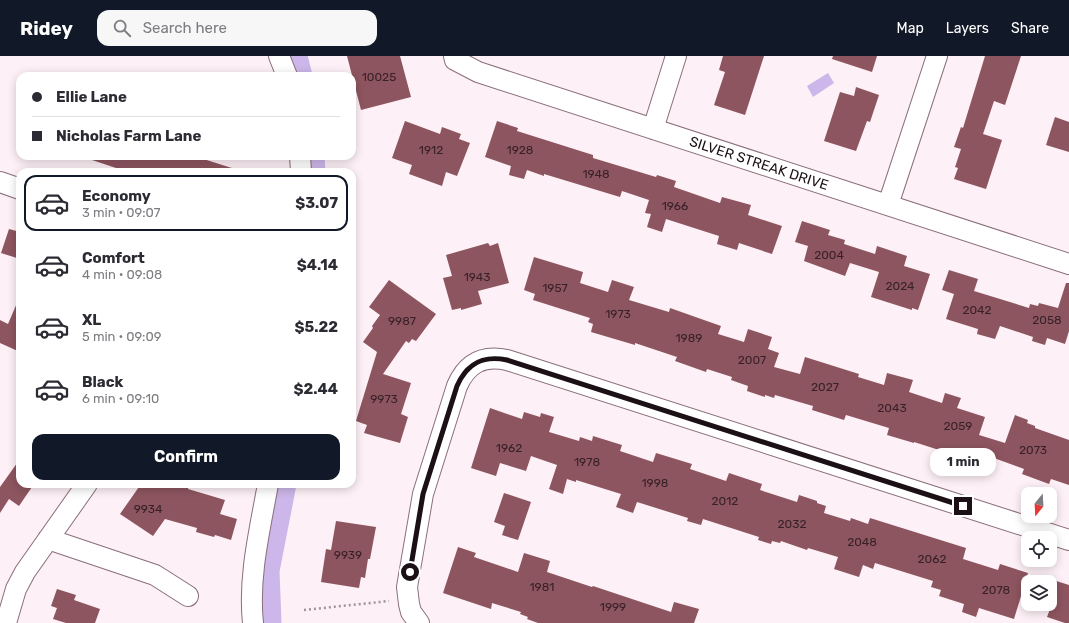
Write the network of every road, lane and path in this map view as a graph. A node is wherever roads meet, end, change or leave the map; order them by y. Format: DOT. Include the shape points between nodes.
graph roads {
  1 [pos="279,56"];
  2 [pos="454,56"];
  3 [pos="676,56"];
  4 [pos="937,56"];
  5 [pos="285,72"];
  6 [pos="653,129"];
  7 [pos="0,182"];
  8 [pos="16,188"];
  9 [pos="888,205"];
  10 [pos="1069,264"];
  11 [pos="84,488"];
  12 [pos="267,488"];
  13 [pos="48,539"];
  14 [pos="1069,540"];
  15 [pos="188,596"];
  16 [pos="389,601"];
  17 [pos="304,610"];
  18 [pos="417,621"];
  19 [pos="6,623"];
  20 [pos="253,623"];
  1 -- 5 [label="street"];
  2 -- 6 [label="street, SILVER STREAK DRIVE" via="455,60 478,72"];
  3 -- 6 [label="street"];
  4 -- 9 [label="street"];
  6 -- 9 [label="street, SILVER STREAK DRIVE"];
  7 -- 8 [label="street"];
  9 -- 10 [label="street, SILVER STREAK DRIVE"];
  11 -- 13 [label="street"];
  12 -- 20 [label="street" via="253,574"];
  13 -- 15 [label="street" via="155,575"];
  13 -- 19 [label="street" via="16,589"];
  14 -- 18 [label="street" via="507,360 492,358 477,362 461,376 423,494 407,587 408,604"];
  16 -- 17 [label="path"];
}
